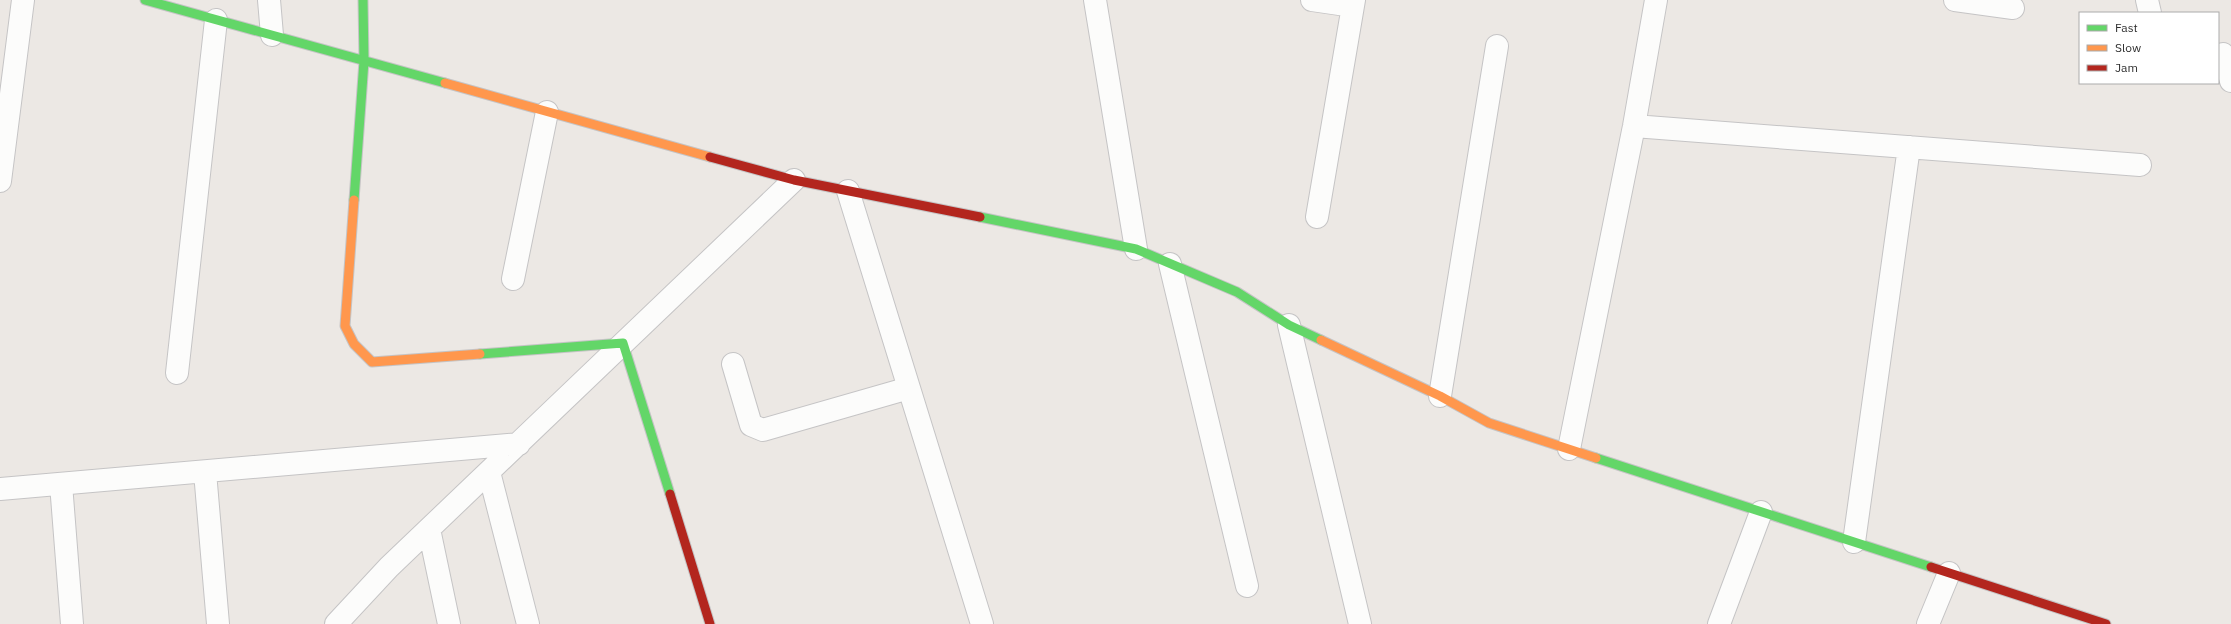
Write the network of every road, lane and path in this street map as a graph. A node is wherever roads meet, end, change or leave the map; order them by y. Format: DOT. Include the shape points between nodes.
graph roads {
  1 [pos="23,0"];
  2 [pos="145,0"];
  3 [pos="269,0"];
  4 [pos="363,0"];
  5 [pos="1095,0"];
  6 [pos="1312,0"];
  7 [pos="1656,0"];
  8 [pos="1955,0"];
  9 [pos="2147,0"];
  10 [pos="1353,3"];
  11 [pos="2013,8"];
  12 [pos="2150,12"];
  13 [pos="216,20"];
  14 [pos="272,35"];
  15 [pos="1497,46"];
  16 [pos="2224,54"];
  17 [pos="364,61"];
  18 [pos="2231,81"];
  19 [pos="547,112"];
  20 [pos="1634,126"];
  21 [pos="3,140"];
  22 [pos="1909,147"];
  23 [pos="2140,165"];
  24 [pos="794,180"];
  25 [pos="0,181"];
  26 [pos="848,191"];
  27 [pos="1317,217"];
  28 [pos="1136,249"];
  29 [pos="1170,264"];
  30 [pos="513,279"];
  31 [pos="1289,325"];
  32 [pos="623,344"];
  33 [pos="734,364"];
  34 [pos="177,373"];
  35 [pos="909,388"];
  36 [pos="1440,396"];
  37 [pos="518,444"];
  38 [pos="1569,449"];
  39 [pos="205,472"];
  40 [pos="489,472"];
  41 [pos="61,484"];
  42 [pos="0,489"];
  43 [pos="1761,512"];
  44 [pos="429,529"];
  45 [pos="1854,542"];
  46 [pos="1949,573"];
  47 [pos="1247,586"];
  48 [pos="2097,623"];
  49 [pos="72,624"];
  50 [pos="218,624"];
  51 [pos="336,624"];
  52 [pos="449,624"];
  53 [pos="528,624"];
  54 [pos="710,624"];
  55 [pos="982,624"];
  56 [pos="1360,624"];
  57 [pos="1719,624"];
  58 [pos="1928,624"];
  1 -- 21 [label="street"];
  2 -- 13 [label="street"];
  3 -- 14 [label="street"];
  4 -- 17 [label="street"];
  5 -- 28 [label="street"];
  6 -- 10 [label="street"];
  7 -- 20 [label="street"];
  8 -- 11 [label="street"];
  9 -- 12 [label="street"];
  10 -- 27 [label="street"];
  13 -- 14 [label="street"];
  13 -- 34 [label="street"];
  14 -- 17 [label="street"];
  15 -- 36 [label="street"];
  16 -- 18 [label="street"];
  17 -- 19 [label="street"];
  17 -- 32 [label="street" via="345,326 354,344 372,362"];
  19 -- 24 [label="street"];
  19 -- 30 [label="street"];
  20 -- 22 [label="street"];
  20 -- 38 [label="street"];
  21 -- 25 [label="street"];
  22 -- 23 [label="street"];
  22 -- 45 [label="street"];
  24 -- 26 [label="street"];
  24 -- 32 [label="street"];
  26 -- 28 [label="street"];
  26 -- 35 [label="street"];
  28 -- 29 [label="street"];
  29 -- 31 [label="street" via="1237,292"];
  29 -- 47 [label="street"];
  31 -- 36 [label="street"];
  31 -- 56 [label="street"];
  32 -- 37 [label="street"];
  32 -- 54 [label="street"];
  33 -- 35 [label="street" via="751,425 763,430"];
  35 -- 55 [label="street"];
  36 -- 38 [label="street" via="1489,423"];
  37 -- 39 [label="street"];
  37 -- 40 [label="street"];
  38 -- 43 [label="street"];
  39 -- 41 [label="street"];
  39 -- 50 [label="street"];
  40 -- 44 [label="street"];
  40 -- 53 [label="street"];
  41 -- 42 [label="street"];
  41 -- 49 [label="street"];
  43 -- 45 [label="street"];
  43 -- 57 [label="street"];
  44 -- 51 [label="street" via="389,567"];
  44 -- 52 [label="street"];
  45 -- 46 [label="street"];
  46 -- 48 [label="street"];
  46 -- 58 [label="street"];
}
